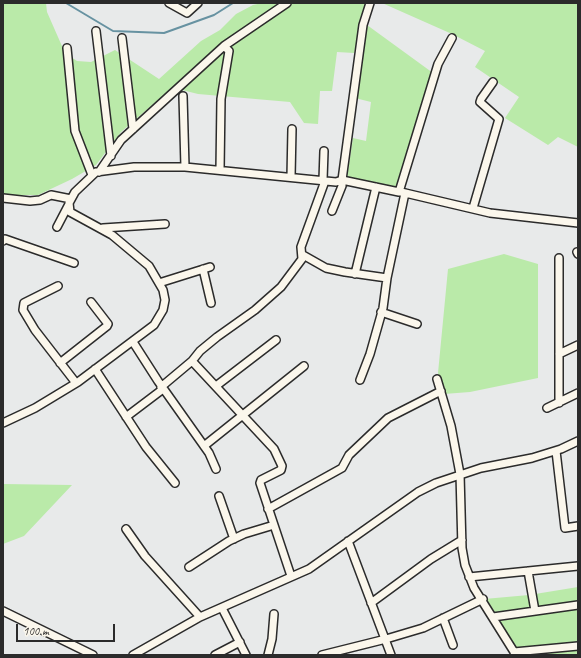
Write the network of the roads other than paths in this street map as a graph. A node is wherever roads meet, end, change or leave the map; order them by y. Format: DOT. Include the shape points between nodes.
graph roads {
  1 [pos="169,3"];
  2 [pos="198,3"];
  3 [pos="286,3"];
  4 [pos="370,3"];
  5 [pos="96,31"];
  6 [pos="122,38"];
  7 [pos="452,38"];
  8 [pos="224,46"];
  9 [pos="67,48"];
  10 [pos="493,82"];
  11 [pos="183,96"];
  12 [pos="133,129"];
  13 [pos="292,129"];
  14 [pos="324,151"];
  15 [pos="111,156"];
  16 [pos="185,167"];
  17 [pos="220,170"];
  18 [pos="100,172"];
  19 [pos="92,175"];
  20 [pos="291,177"];
  21 [pos="342,180"];
  22 [pos="324,181"];
  23 [pos="376,187"];
  24 [pos="402,192"];
  25 [pos="3,198"];
  26 [pos="70,201"];
  27 [pos="473,208"];
  28 [pos="332,212"];
  29 [pos="578,223"];
  30 [pos="165,224"];
  31 [pos="57,227"];
  32 [pos="103,228"];
  33 [pos="3,241"];
  34 [pos="303,255"];
  35 [pos="559,258"];
  36 [pos="74,263"];
  37 [pos="355,274"];
  38 [pos="387,278"];
  39 [pos="159,283"];
  40 [pos="58,286"];
  41 [pos="91,302"];
  42 [pos="211,303"];
  43 [pos="382,312"];
  44 [pos="417,324"];
  45 [pos="276,340"];
  46 [pos="133,342"];
  47 [pos="578,345"];
  48 [pos="559,354"];
  49 [pos="192,361"];
  50 [pos="60,362"];
  51 [pos="304,366"];
  52 [pos="95,369"];
  53 [pos="437,379"];
  54 [pos="360,380"];
  55 [pos="76,383"];
  56 [pos="216,386"];
  57 [pos="162,388"];
  58 [pos="441,391"];
  59 [pos="578,393"];
  60 [pos="559,403"];
  61 [pos="547,408"];
  62 [pos="242,415"];
  63 [pos="126,417"];
  64 [pos="3,423"];
  65 [pos="578,441"];
  66 [pos="204,446"];
  67 [pos="556,451"];
  68 [pos="216,468"];
  69 [pos="460,474"];
  70 [pos="175,483"];
  71 [pos="219,496"];
  72 [pos="268,509"];
  73 [pos="274,525"];
  74 [pos="578,526"];
  75 [pos="126,530"];
  76 [pos="234,539"];
  77 [pos="348,540"];
  78 [pos="462,540"];
  79 [pos="578,566"];
  80 [pos="189,567"];
  81 [pos="528,571"];
  82 [pos="291,576"];
  83 [pos="469,577"];
  84 [pos="483,599"];
  85 [pos="371,603"];
  86 [pos="578,605"];
  87 [pos="222,608"];
  88 [pos="3,611"];
  89 [pos="536,611"];
  90 [pos="274,614"];
  91 [pos="200,617"];
  92 [pos="492,617"];
  93 [pos="443,618"];
  94 [pos="386,640"];
  95 [pos="240,642"];
  96 [pos="452,646"];
  97 [pos="578,646"];
  98 [pos="515,654"];
  99 [pos="93,655"];
  100 [pos="133,655"];
  101 [pos="215,655"];
  102 [pos="246,655"];
  103 [pos="268,655"];
  104 [pos="322,655"];
  105 [pos="391,655"];
  1 -- 2 [label="street" via="187,13"];
  3 -- 8 [label="street"];
  4 -- 21 [label="street" via="363,25"];
  5 -- 15 [label="street"];
  6 -- 12 [label="street"];
  7 -- 24 [label="street" via="438,64"];
  8 -- 12 [label="street"];
  8 -- 17 [label="street" via="229,51 221,99"];
  9 -- 19 [label="street" via="75,131"];
  10 -- 27 [label="street" via="480,102 499,119"];
  11 -- 16 [label="street"];
  12 -- 15 [label="street" via="121,140"];
  13 -- 20 [label="street"];
  14 -- 22 [label="street"];
  15 -- 18 [label="street"];
  16 -- 17 [label="street"];
  16 -- 18 [label="street" via="134,167"];
  17 -- 20 [label="street"];
  18 -- 19 [label="street"];
  19 -- 26 [label="street" via="74,192"];
  20 -- 22 [label="street"];
  21 -- 22 [label="street"];
  21 -- 23 [label="street"];
  21 -- 28 [label="street"];
  22 -- 34 [label="street" via="301,247"];
  23 -- 24 [label="street"];
  23 -- 37 [label="street"];
  24 -- 27 [label="street"];
  24 -- 38 [label="street"];
  25 -- 26 [label="street" via="35,200 51,195"];
  26 -- 31 [label="street"];
  26 -- 32 [label="street" via="70,212"];
  27 -- 29 [label="street" via="490,213"];
  30 -- 32 [label="street"];
  32 -- 39 [label="street" via="141,258"];
  33 -- 36 [label="street" via="5,239"];
  34 -- 37 [label="street" via="326,268"];
  34 -- 49 [label="street" via="274,295 217,337"];
  35 -- 48 [label="street"];
  37 -- 38 [label="street"];
  38 -- 43 [label="street"];
  39 -- 42 [label="street" via="207,268"];
  39 -- 46 [label="street" via="165,300 163,310 154,325"];
  40 -- 50 [label="street" via="24,304 23,310"];
  41 -- 50 [label="street" via="107,326"];
  43 -- 44 [label="street"];
  43 -- 54 [label="street"];
  45 -- 56 [label="street"];
  46 -- 52 [label="street"];
  46 -- 57 [label="street"];
  47 -- 48 [label="street"];
  48 -- 60 [label="street"];
  49 -- 56 [label="street"];
  49 -- 57 [label="street"];
  50 -- 55 [label="street"];
  51 -- 62 [label="street"];
  52 -- 55 [label="street"];
  52 -- 63 [label="street"];
  53 -- 58 [label="street"];
  55 -- 64 [label="street" via="35,408"];
  56 -- 62 [label="street"];
  57 -- 63 [label="street"];
  57 -- 66 [label="street"];
  58 -- 69 [label="street"];
  58 -- 72 [label="street" via="388,418 349,455 342,468"];
  59 -- 60 [label="street"];
  60 -- 61 [label="street"];
  62 -- 66 [label="street"];
  62 -- 72 [label="street" via="274,449 282,466 281,470 261,480 260,483"];
  63 -- 70 [label="street"];
  65 -- 67 [label="street"];
  66 -- 68 [label="street"];
  67 -- 69 [label="street"];
  67 -- 74 [label="street" via="565,528"];
  69 -- 77 [label="street" via="418,492"];
  69 -- 78 [label="street"];
  71 -- 76 [label="street"];
  72 -- 73 [label="street"];
  73 -- 76 [label="street"];
  73 -- 82 [label="street"];
  75 -- 91 [label="street" via="145,556"];
  76 -- 80 [label="street"];
  77 -- 82 [label="street" via="309,569"];
  77 -- 85 [label="street"];
  78 -- 83 [label="street"];
  78 -- 85 [label="street" via="431,559"];
  79 -- 81 [label="street"];
  81 -- 83 [label="street"];
  81 -- 89 [label="street"];
  82 -- 87 [label="street"];
  83 -- 84 [label="street"];
  84 -- 92 [label="street"];
  84 -- 93 [label="street"];
  85 -- 94 [label="street"];
  86 -- 89 [label="street"];
  87 -- 91 [label="street"];
  87 -- 95 [label="street"];
  88 -- 99 [label="street"];
  89 -- 92 [label="street"];
  90 -- 103 [label="street"];
  91 -- 100 [label="street"];
  92 -- 98 [label="street"];
  93 -- 94 [label="street" via="423,628"];
  93 -- 96 [label="street"];
  94 -- 104 [label="street"];
  94 -- 105 [label="street"];
  95 -- 101 [label="street"];
  95 -- 102 [label="street"];
  97 -- 98 [label="street"];
}
